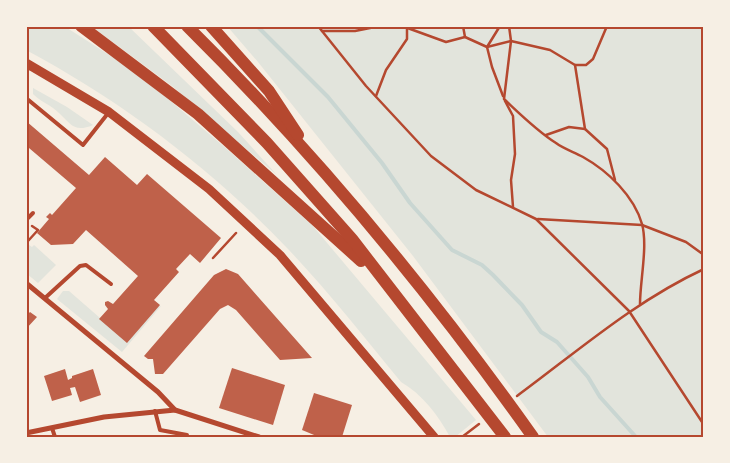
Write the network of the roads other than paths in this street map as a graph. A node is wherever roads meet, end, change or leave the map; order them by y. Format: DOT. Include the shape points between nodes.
graph roads {
  1 [pos="81,26"];
  2 [pos="153,26"];
  3 [pos="187,26"];
  4 [pos="211,26"];
  5 [pos="28,67"];
  6 [pos="26,98"];
  7 [pos="109,112"];
  8 [pos="318,167"];
  9 [pos="33,213"];
  10 [pos="26,220"];
  11 [pos="26,282"];
  12 [pos="111,284"];
  13 [pos="388,285"];
  14 [pos="45,298"];
  15 [pos="176,410"];
  16 [pos="155,411"];
  17 [pos="52,428"];
  18 [pos="26,433"];
  19 [pos="187,435"];
  20 [pos="55,437"];
  21 [pos="259,437"];
  22 [pos="434,437"];
  23 [pos="505,437"];
  24 [pos="534,437"];
  1 -- 13 [label="highway" via="198,114"];
  2 -- 13 [label="highway" via="267,143"];
  3 -- 8 [label="highway"];
  4 -- 8 [label="highway" via="269,91"];
  5 -- 7 [label="street"];
  6 -- 7 [label="lane" via="83,145"];
  7 -- 22 [label="street" via="209,189 280,255"];
  8 -- 24 [label="highway" via="405,269"];
  9 -- 10 [label="lane"];
  11 -- 14 [label="street"];
  12 -- 14 [label="lane" via="86,265 80,266"];
  13 -- 23 [label="highway"];
  14 -- 15 [label="street"];
  15 -- 16 [label="street"];
  15 -- 21 [label="street"];
  16 -- 17 [label="street"];
  16 -- 19 [label="lane" via="160,430"];
  17 -- 18 [label="street"];
  17 -- 20 [label="lane"];
}
